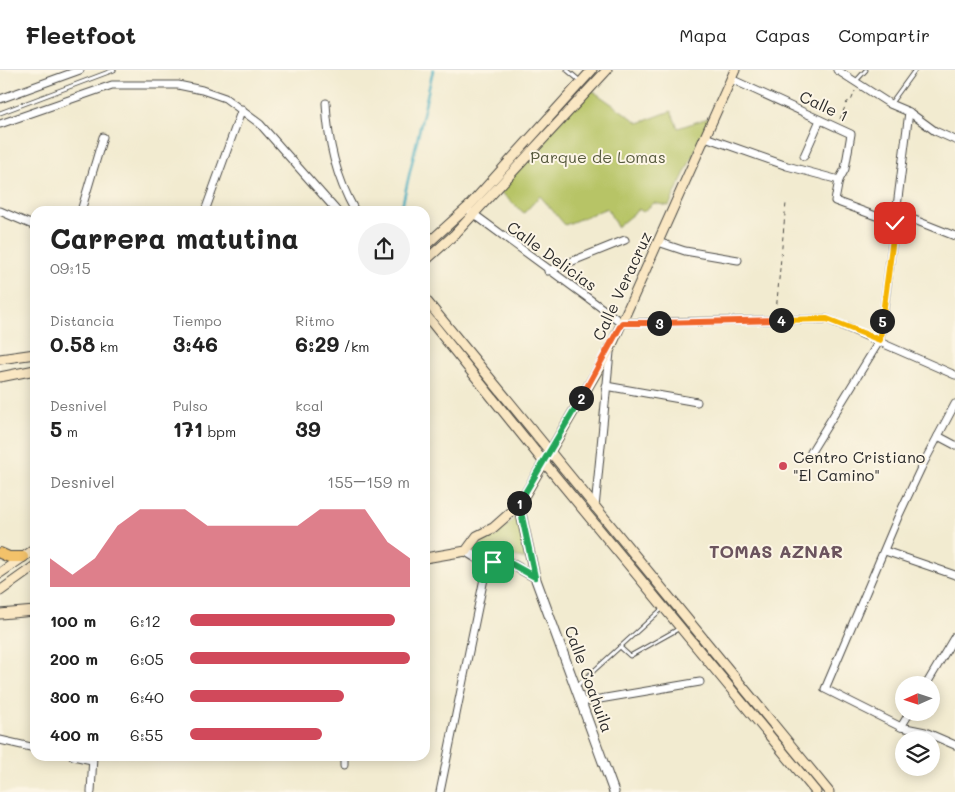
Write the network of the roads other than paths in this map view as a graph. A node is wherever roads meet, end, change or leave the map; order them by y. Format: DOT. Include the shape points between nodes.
graph roads {
  1 [pos="80,70"];
  2 [pos="114,70"];
  3 [pos="567,70"];
  4 [pos="837,70"];
  5 [pos="866,70"];
  6 [pos="916,70"];
  7 [pos="599,72"];
  8 [pos="733,74"];
  9 [pos="582,82"];
  10 [pos="857,83"];
  11 [pos="0,99"];
  12 [pos="326,103"];
  13 [pos="890,104"];
  14 [pos="242,110"];
  15 [pos="909,112"];
  16 [pos="0,113"];
  17 [pos="820,120"];
  18 [pos="0,124"];
  19 [pos="103,137"];
  20 [pos="705,137"];
  21 [pos="955,140"];
  22 [pos="804,156"];
  23 [pos="839,180"];
  24 [pos="83,206"];
  25 [pos="207,206"];
  26 [pos="333,206"];
  27 [pos="352,206"];
  28 [pos="469,206"];
  29 [pos="0,211"];
  30 [pos="897,213"];
  31 [pos="473,215"];
  32 [pos="895,223"];
  33 [pos="30,224"];
  34 [pos="955,236"];
  35 [pos="625,240"];
  36 [pos="430,241"];
  37 [pos="658,242"];
  38 [pos="430,256"];
  39 [pos="738,260"];
  40 [pos="548,270"];
  41 [pos="430,305"];
  42 [pos="430,320"];
  43 [pos="622,323"];
  44 [pos="880,340"];
  45 [pos="610,349"];
  46 [pos="30,355"];
  47 [pos="0,359"];
  48 [pos="30,371"];
  49 [pos="955,375"];
  50 [pos="0,377"];
  51 [pos="606,386"];
  52 [pos="697,402"];
  53 [pos="955,404"];
  54 [pos="938,436"];
  55 [pos="955,445"];
  56 [pos="549,452"];
  57 [pos="811,452"];
  58 [pos="543,462"];
  59 [pos="518,505"];
  60 [pos="595,509"];
  61 [pos="466,551"];
  62 [pos="884,551"];
  63 [pos="30,552"];
  64 [pos="0,553"];
  65 [pos="23,557"];
  66 [pos="430,557"];
  67 [pos="487,564"];
  68 [pos="30,570"];
  69 [pos="0,573"];
  70 [pos="955,576"];
  71 [pos="535,577"];
  72 [pos="0,591"];
  73 [pos="664,608"];
  74 [pos="30,611"];
  75 [pos="0,614"];
  76 [pos="681,628"];
  77 [pos="955,636"];
  78 [pos="620,647"];
  79 [pos="931,676"];
  80 [pos="700,682"];
  81 [pos="576,686"];
  82 [pos="582,702"];
  83 [pos="905,721"];
  84 [pos="902,727"];
  85 [pos="0,740"];
  86 [pos="955,745"];
  87 [pos="30,747"];
  88 [pos="92,761"];
  89 [pos="344,761"];
  90 [pos="344,765"];
  91 [pos="91,792"];
  92 [pos="440,792"];
  93 [pos="614,792"];
  94 [pos="816,792"];
  95 [pos="829,792"];
  1 -- 11 [label="street"];
  2 -- 16 [label="lane"];
  3 -- 9 [label="lane"];
  4 -- 10 [label="street"];
  5 -- 10 [label="lane"];
  6 -- 13 [label="lane"];
  7 -- 9 [label="main road"];
  7 -- 31 [label="main road"];
  8 -- 17 [label="street, Calle 1"];
  8 -- 20 [label="main road, Calle Veracruz"];
  9 -- 28 [label="main road"];
  10 -- 13 [label="street"];
  12 -- 27 [label="street" via="331,153"];
  13 -- 15 [label="street"];
  14 -- 18 [label="street" via="225,98 178,85 112,85"];
  14 -- 25 [label="street"];
  14 -- 26 [label="street" via="291,156"];
  15 -- 21 [label="street" via="935,131"];
  15 -- 30 [label="street"];
  17 -- 22 [label="street"];
  17 -- 23 [label="street, Calle 1" via="851,134 845,169"];
  19 -- 24 [label="street"];
  20 -- 23 [label="street" via="787,166"];
  20 -- 37 [label="main road, Calle Veracruz"];
  23 -- 32 [label="street" via="836,201"];
  28 -- 31 [label="street"];
  28 -- 36 [label="main road"];
  29 -- 33 [label="street"];
  30 -- 32 [label="street"];
  30 -- 34 [label="street"];
  31 -- 38 [label="main road"];
  31 -- 40 [label="street, Calle Delicias"];
  32 -- 44 [label="street"];
  35 -- 40 [label="street"];
  37 -- 39 [label="street" via="684,251"];
  37 -- 43 [label="main road, Calle Veracruz"];
  40 -- 43 [label="street, Calle Delicias"];
  41 -- 56 [label="main road"];
  42 -- 58 [label="main road"];
  43 -- 44 [label="street" via="827,319"];
  43 -- 45 [label="main road, Calle Veracruz"];
  44 -- 49 [label="street"];
  44 -- 57 [label="street"];
  45 -- 51 [label="street"];
  45 -- 56 [label="main road, Calle Veracruz"];
  46 -- 47 [label="main road"];
  48 -- 50 [label="main road"];
  51 -- 52 [label="street"];
  51 -- 60 [label="street"];
  53 -- 54 [label="street"];
  54 -- 55 [label="street"];
  54 -- 62 [label="street" via="920,468"];
  56 -- 58 [label="main road, Calle Veracruz"];
  56 -- 60 [label="main road"];
  58 -- 59 [label="main road, Calle Veracruz"];
  58 -- 73 [label="main road"];
  59 -- 61 [label="main road, Calle Veracruz" via="493,528 477,536"];
  59 -- 71 [label="street, Calle Coahuila"];
  60 -- 95 [label="main road"];
  61 -- 66 [label="main road"];
  61 -- 67 [label="street"];
  62 -- 70 [label="street"];
  62 -- 84 [label="street" via="825,689"];
  63 -- 65 [label="main road"];
  64 -- 65 [label="main road"];
  65 -- 69 [label="main road"];
  67 -- 71 [label="street" via="506,561"];
  67 -- 92 [label="street"];
  68 -- 72 [label="main road"];
  71 -- 81 [label="street, Calle Coahuila"];
  73 -- 76 [label="main road"];
  73 -- 78 [label="lane"];
  74 -- 75 [label="main road"];
  76 -- 78 [label="lane" via="630,656"];
  76 -- 94 [label="main road"];
  77 -- 79 [label="street"];
  78 -- 81 [label="lane"];
  80 -- 82 [label="street"];
  81 -- 82 [label="street, Calle Coahuila"];
  82 -- 93 [label="street, Calle Coahuila"];
  83 -- 84 [label="street"];
  84 -- 86 [label="street" via="925,732"];
  85 -- 87 [label="street"];
  88 -- 91 [label="street"];
  89 -- 90 [label="street"];
}
